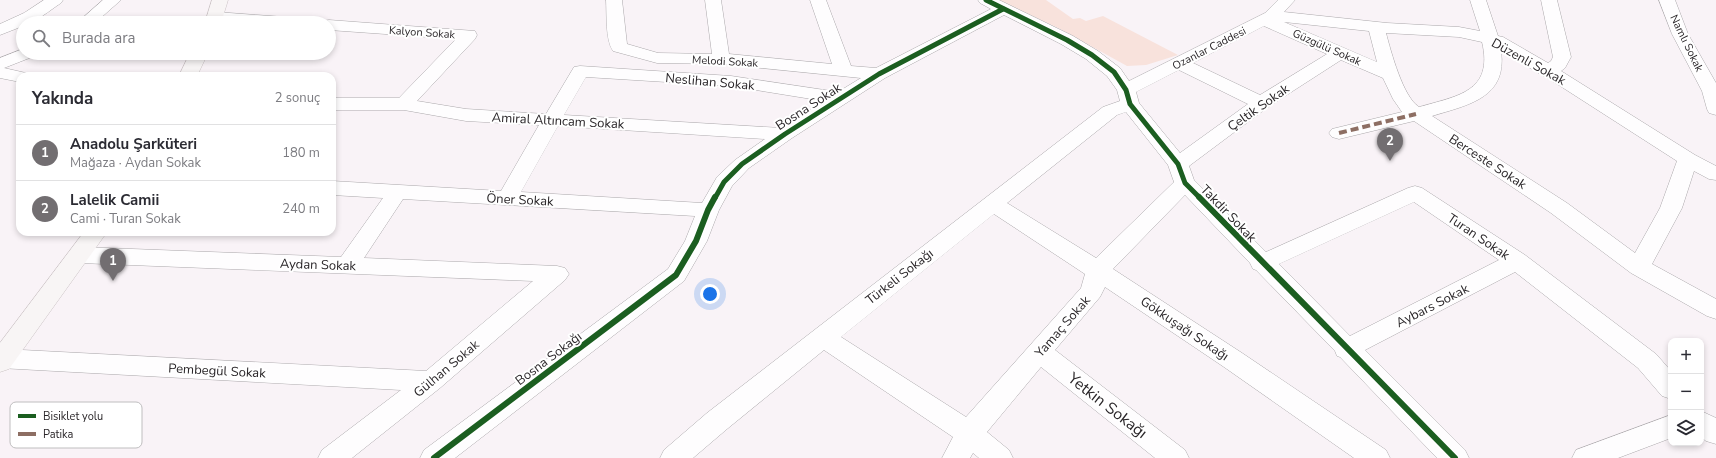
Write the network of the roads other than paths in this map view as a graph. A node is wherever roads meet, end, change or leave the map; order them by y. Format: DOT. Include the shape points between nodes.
graph roads {
  1 [pos="54,0"];
  2 [pos="113,0"];
  3 [pos="220,0"];
  4 [pos="614,0"];
  5 [pos="713,0"];
  6 [pos="818,0"];
  7 [pos="1287,0"];
  8 [pos="1478,0"];
  9 [pos="1549,0"];
  10 [pos="1667,0"];
  11 [pos="994,5"];
  12 [pos="30,16"];
  13 [pos="94,16"];
  14 [pos="215,16"];
  15 [pos="1267,18"];
  16 [pos="16,23"];
  17 [pos="336,26"];
  18 [pos="1376,26"];
  19 [pos="0,30"];
  20 [pos="1489,38"];
  21 [pos="1340,52"];
  22 [pos="16,57"];
  23 [pos="721,59"];
  24 [pos="196,60"];
  25 [pos="1180,63"];
  26 [pos="0,64"];
  27 [pos="843,69"];
  28 [pos="1548,71"];
  29 [pos="190,72"];
  30 [pos="0,73"];
  31 [pos="879,74"];
  32 [pos="1389,74"];
  33 [pos="16,76"];
  34 [pos="1128,97"];
  35 [pos="839,98"];
  36 [pos="1261,103"];
  37 [pos="336,104"];
  38 [pos="404,104"];
  39 [pos="1716,109"];
  40 [pos="1416,114"];
  41 [pos="551,120"];
  42 [pos="1339,133"];
  43 [pos="785,134"];
  44 [pos="1688,159"];
  45 [pos="1181,174"];
  46 [pos="1716,174"];
  47 [pos="336,188"];
  48 [pos="398,191"];
  49 [pos="507,198"];
  50 [pos="992,203"];
  51 [pos="708,210"];
  52 [pos="93,236"];
  53 [pos="80,255"];
  54 [pos="1517,261"];
  55 [pos="1261,263"];
  56 [pos="348,265"];
  57 [pos="1639,268"];
  58 [pos="1098,270"];
  59 [pos="557,274"];
  60 [pos="676,275"];
  61 [pos="1716,310"];
  62 [pos="823,337"];
  63 [pos="1346,349"];
  64 [pos="1040,352"];
  65 [pos="1,360"];
  66 [pos="431,381"];
  67 [pos="1668,386"];
  68 [pos="1704,424"];
  69 [pos="1668,427"];
  70 [pos="969,433"];
  71 [pos="1716,433"];
  72 [pos="332,458"];
  73 [pos="434,458"];
  74 [pos="674,458"];
  75 [pos="956,458"];
  76 [pos="999,458"];
  77 [pos="1175,458"];
  78 [pos="1376,458"];
  79 [pos="1455,458"];
  80 [pos="1586,458"];
  1 -- 12 [label="street"];
  2 -- 13 [label="street"];
  3 -- 14 [label="main road"];
  4 -- 23 [label="street, Melodi Sokak" via="619,47 657,58"];
  5 -- 23 [label="street"];
  6 -- 27 [label="street"];
  7 -- 15 [label="street, Ozanlar Caddesi"];
  8 -- 20 [label="street"];
  9 -- 28 [label="street" via="1562,57 1559,64"];
  10 -- 39 [label="street, Namlı Sokak" via="1680,34 1710,91"];
  11 -- 31 [label="street, Bosna Sokak"];
  11 -- 34 [label="street, Takdir Sokak" via="1092,55 1114,72"];
  15 -- 18 [label="street, Düzenli Sokak"];
  15 -- 21 [label="street, Güzgülü Sokak"];
  15 -- 25 [label="street, Ozanlar Caddesi"];
  16 -- 19 [label="street"];
  17 -- 38 [label="street, Kalyon Sokak" via="469,35"];
  18 -- 20 [label="street, Düzenli Sokak" via="1459,32"];
  18 -- 32 [label="street, Berceste Sokak"];
  20 -- 28 [label="street, Düzenli Sokak"];
  20 -- 40 [label="street" via="1494,66 1486,87 1474,95"];
  21 -- 32 [label="street, Güzgülü Sokak"];
  21 -- 36 [label="street, Çeltik Sokak"];
  22 -- 26 [label="street"];
  23 -- 27 [label="street, Melodi Sokak"];
  24 -- 29 [label="main road"];
  25 -- 34 [label="street, Ozanlar Caddesi"];
  25 -- 36 [label="street"];
  27 -- 31 [label="street, Melodi Sokak"];
  28 -- 44 [label="street, Düzenli Sokak"];
  30 -- 33 [label="street"];
  31 -- 35 [label="street, Bosna Sokak"];
  32 -- 40 [label="street, Berceste Sokak" via="1401,98"];
  34 -- 45 [label="street, Takdir Sokak"];
  34 -- 50 [label="street, Türkeli Sokağı"];
  35 -- 41 [label="street, Neslihan Sokak" via="731,81 580,71"];
  35 -- 43 [label="street, Bosna Sokak"];
  36 -- 45 [label="street, Çeltik Sokak"];
  37 -- 38 [label="street, Amiral Altıncam Sokak"];
  38 -- 41 [label="street, Amiral Altıncam Sokak" via="466,115"];
  40 -- 42 [label="street"];
  40 -- 57 [label="street, Berceste Sokak" via="1559,208"];
  41 -- 43 [label="street, Amiral Altıncam Sokak"];
  41 -- 49 [label="street"];
  43 -- 51 [label="street, Bosna Sokak" via="738,168 724,182"];
  44 -- 46 [label="street, Düzenli Sokak"];
  44 -- 57 [label="street" via="1671,208"];
  45 -- 55 [label="street, Takdir Sokak"];
  45 -- 58 [label="street, Yamaç Sokak"];
  47 -- 48 [label="street, Öner Sokak"];
  48 -- 49 [label="street, Öner Sokak"];
  48 -- 56 [label="street"];
  49 -- 51 [label="street, Öner Sokak"];
  50 -- 58 [label="street, Gökkuşağı Sokağı"];
  50 -- 62 [label="street, Türkeli Sokağı"];
  51 -- 60 [label="street, Bosna Sokak" via="696,241"];
  52 -- 53 [label="main road"];
  53 -- 56 [label="street, Aydan Sokak"];
  53 -- 65 [label="main road"];
  54 -- 55 [label="street, Turan Sokak" via="1415,193"];
  54 -- 63 [label="street, Aybars Sokak"];
  54 -- 67 [label="street, Turan Sokak" via="1640,356"];
  55 -- 63 [label="street, Takdir Sokak"];
  56 -- 59 [label="street, Aydan Sokak"];
  57 -- 61 [label="street, Berceste Sokak"];
  58 -- 64 [label="street, Yamaç Sokak" via="1092,291"];
  58 -- 78 [label="street, Gökkuşağı Sokağı"];
  59 -- 66 [label="street, Gülhan Sokak"];
  60 -- 73 [label="street, Bosna Sokağı"];
  62 -- 70 [label="street"];
  62 -- 74 [label="street, Türkeli Sokağı"];
  63 -- 79 [label="street, Takdir Sokak"];
  64 -- 70 [label="street, Yamaç Sokak"];
  64 -- 77 [label="street, Yetkin Sokağı"];
  65 -- 66 [label="street, Pembegül Sokak"];
  66 -- 72 [label="street, Gülhan Sokak"];
  68 -- 71 [label="street"];
  69 -- 80 [label="street"];
  70 -- 75 [label="street, Yamaç Sokak"];
  70 -- 76 [label="street"];
}
